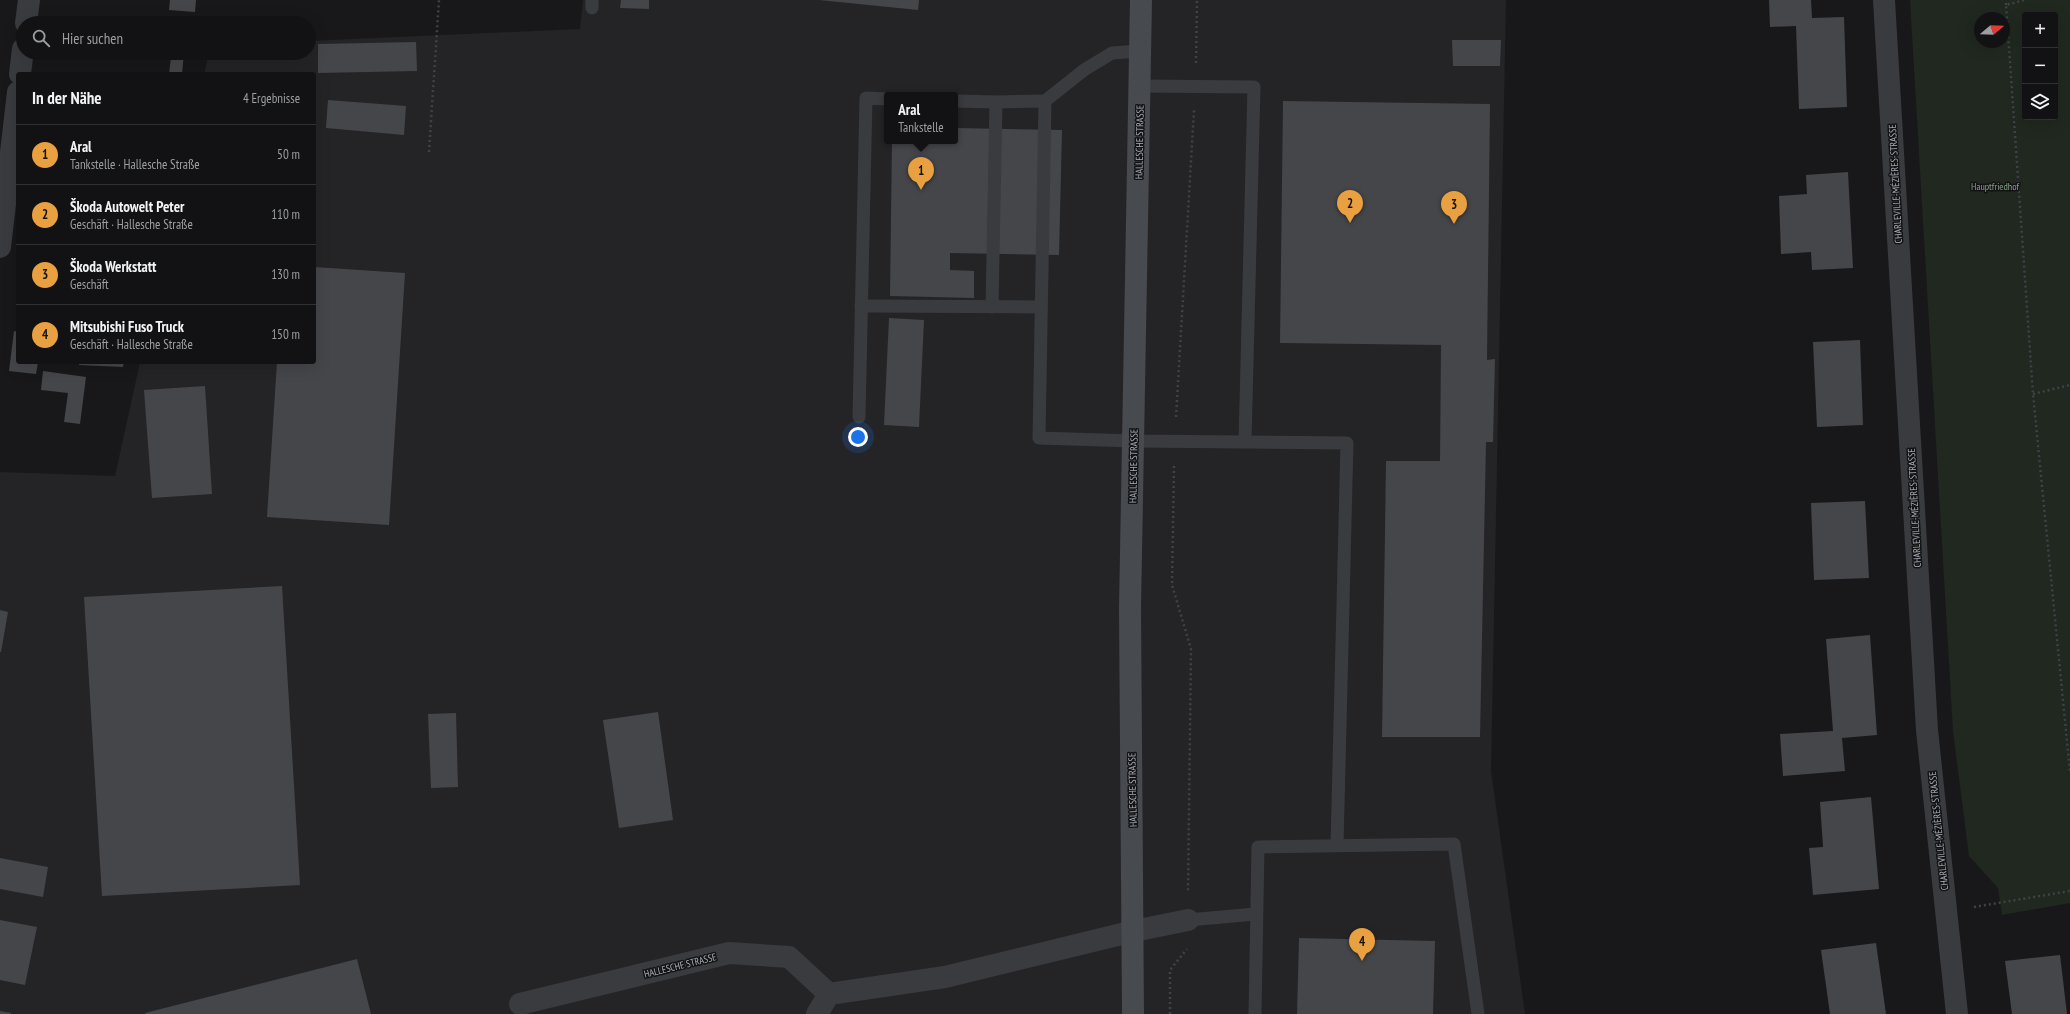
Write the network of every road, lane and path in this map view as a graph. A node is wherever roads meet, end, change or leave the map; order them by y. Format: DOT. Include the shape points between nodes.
graph roads {
  1 [pos="29,0"];
  2 [pos="439,0"];
  3 [pos="1141,0"];
  4 [pos="1197,0"];
  5 [pos="1884,0"];
  6 [pos="2006,0"];
  7 [pos="2024,0"];
  8 [pos="2006,4"];
  9 [pos="27,16"];
  10 [pos="1140,51"];
  11 [pos="22,60"];
  12 [pos="20,72"];
  13 [pos="1140,86"];
  14 [pos="1195,86"];
  15 [pos="884,99"];
  16 [pos="958,101"];
  17 [pos="1045,101"];
  18 [pos="996,102"];
  19 [pos="16,109"];
  20 [pos="429,152"];
  21 [pos="0,247"];
  22 [pos="861,306"];
  23 [pos="992,307"];
  24 [pos="1041,307"];
  25 [pos="2070,385"];
  26 [pos="2033,394"];
  27 [pos="859,417"];
  28 [pos="1134,441"];
  29 [pos="1175,442"];
  30 [pos="1246,442"];
  31 [pos="2070,772"];
  32 [pos="1337,846"];
  33 [pos="2070,891"];
  34 [pos="1995,904"];
  35 [pos="1256,914"];
  36 [pos="1188,920"];
  37 [pos="1134,931"];
  38 [pos="829,994"];
  39 [pos="520,1004"];
  40 [pos="817,1014"];
  41 [pos="1133,1014"];
  42 [pos="1170,1014"];
  43 [pos="1255,1014"];
  44 [pos="1478,1014"];
  45 [pos="1957,1014"];
  1 -- 9 [label="street"];
  2 -- 20 [label="path"];
  3 -- 10 [label="main road, HALLESCHE STRASSE"];
  4 -- 14 [label="path"];
  5 -- 45 [label="street, CHARLEVILLE-MÉZIÈRES-STRASSE" via="1927,730"];
  6 -- 8 [label="path"];
  7 -- 8 [label="path"];
  8 -- 26 [label="path"];
  10 -- 13 [label="main road, HALLESCHE STRASSE"];
  10 -- 17 [label="lane" via="1112,53 1084,70"];
  11 -- 12 [label="street"];
  13 -- 14 [label="lane"];
  13 -- 28 [label="main road, HALLESCHE STRASSE"];
  14 -- 29 [label="path"];
  14 -- 30 [label="lane" via="1254,87"];
  15 -- 22 [label="lane" via="866,98"];
  16 -- 18 [label="lane"];
  17 -- 18 [label="lane"];
  17 -- 24 [label="lane"];
  18 -- 23 [label="lane"];
  19 -- 21 [label="street"];
  22 -- 23 [label="lane"];
  22 -- 27 [label="lane"];
  23 -- 24 [label="lane"];
  24 -- 28 [label="lane" via="1038,438"];
  25 -- 26 [label="path"];
  26 -- 31 [label="path"];
  28 -- 29 [label="lane"];
  28 -- 37 [label="main road, HALLESCHE STRASSE" via="1130,608"];
  29 -- 30 [label="lane"];
  29 -- 36 [label="path" via="1172,585 1191,650"];
  30 -- 32 [label="lane" via="1347,443"];
  32 -- 35 [label="lane" via="1258,847"];
  32 -- 44 [label="lane" via="1454,844"];
  33 -- 34 [label="path"];
  35 -- 36 [label="lane"];
  35 -- 43 [label="lane"];
  36 -- 37 [label="street"];
  36 -- 42 [label="path" via="1187,949 1170,970"];
  37 -- 38 [label="street" via="945,977"];
  37 -- 41 [label="main road, HALLESCHE STRASSE"];
  38 -- 39 [label="street, HALLESCHE STRASSE" via="788,957 729,953"];
  38 -- 40 [label="street"];
}
